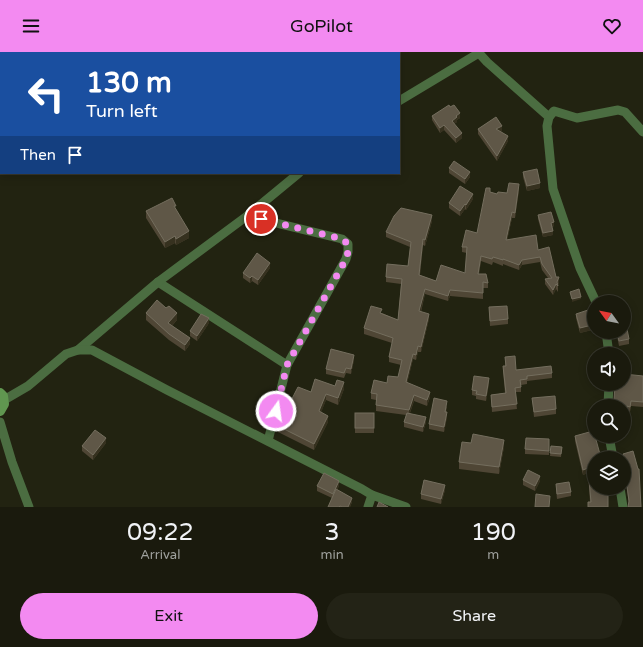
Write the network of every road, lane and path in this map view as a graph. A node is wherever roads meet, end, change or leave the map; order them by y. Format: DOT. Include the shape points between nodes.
graph roads {
  1 [pos="479,53"];
  2 [pos="400,100"];
  3 [pos="549,117"];
  4 [pos="643,132"];
  5 [pos="298,174"];
  6 [pos="247,216"];
  7 [pos="158,282"];
  8 [pos="593,295"];
  9 [pos="78,350"];
  10 [pos="287,365"];
  11 [pos="2,396"];
  12 [pos="0,411"];
  13 [pos="0,422"];
  14 [pos="268,441"];
  15 [pos="372,495"];
  16 [pos="621,495"];
  17 [pos="29,507"];
  18 [pos="368,507"];
  19 [pos="406,507"];
  20 [pos="623,507"];
  1 -- 2 [label="street"];
  1 -- 3 [label="street"];
  3 -- 4 [label="street" via="554,111 577,118 618,110 625,112"];
  3 -- 8 [label="street" via="547,126 553,189 580,268"];
  5 -- 6 [label="street"];
  6 -- 7 [label="street"];
  6 -- 10 [label="street" via="342,239 348,244 346,259"];
  7 -- 9 [label="street"];
  7 -- 10 [label="street"];
  9 -- 11 [label="street" via="66,354 28,386"];
  9 -- 14 [label="street" via="92,350"];
  10 -- 14 [label="street"];
  11 -- 12 [label="street" via="3,407"];
  13 -- 17 [label="street"];
  14 -- 15 [label="street"];
  15 -- 18 [label="street"];
  15 -- 19 [label="street"];
  16 -- 20 [label="street"];
}
